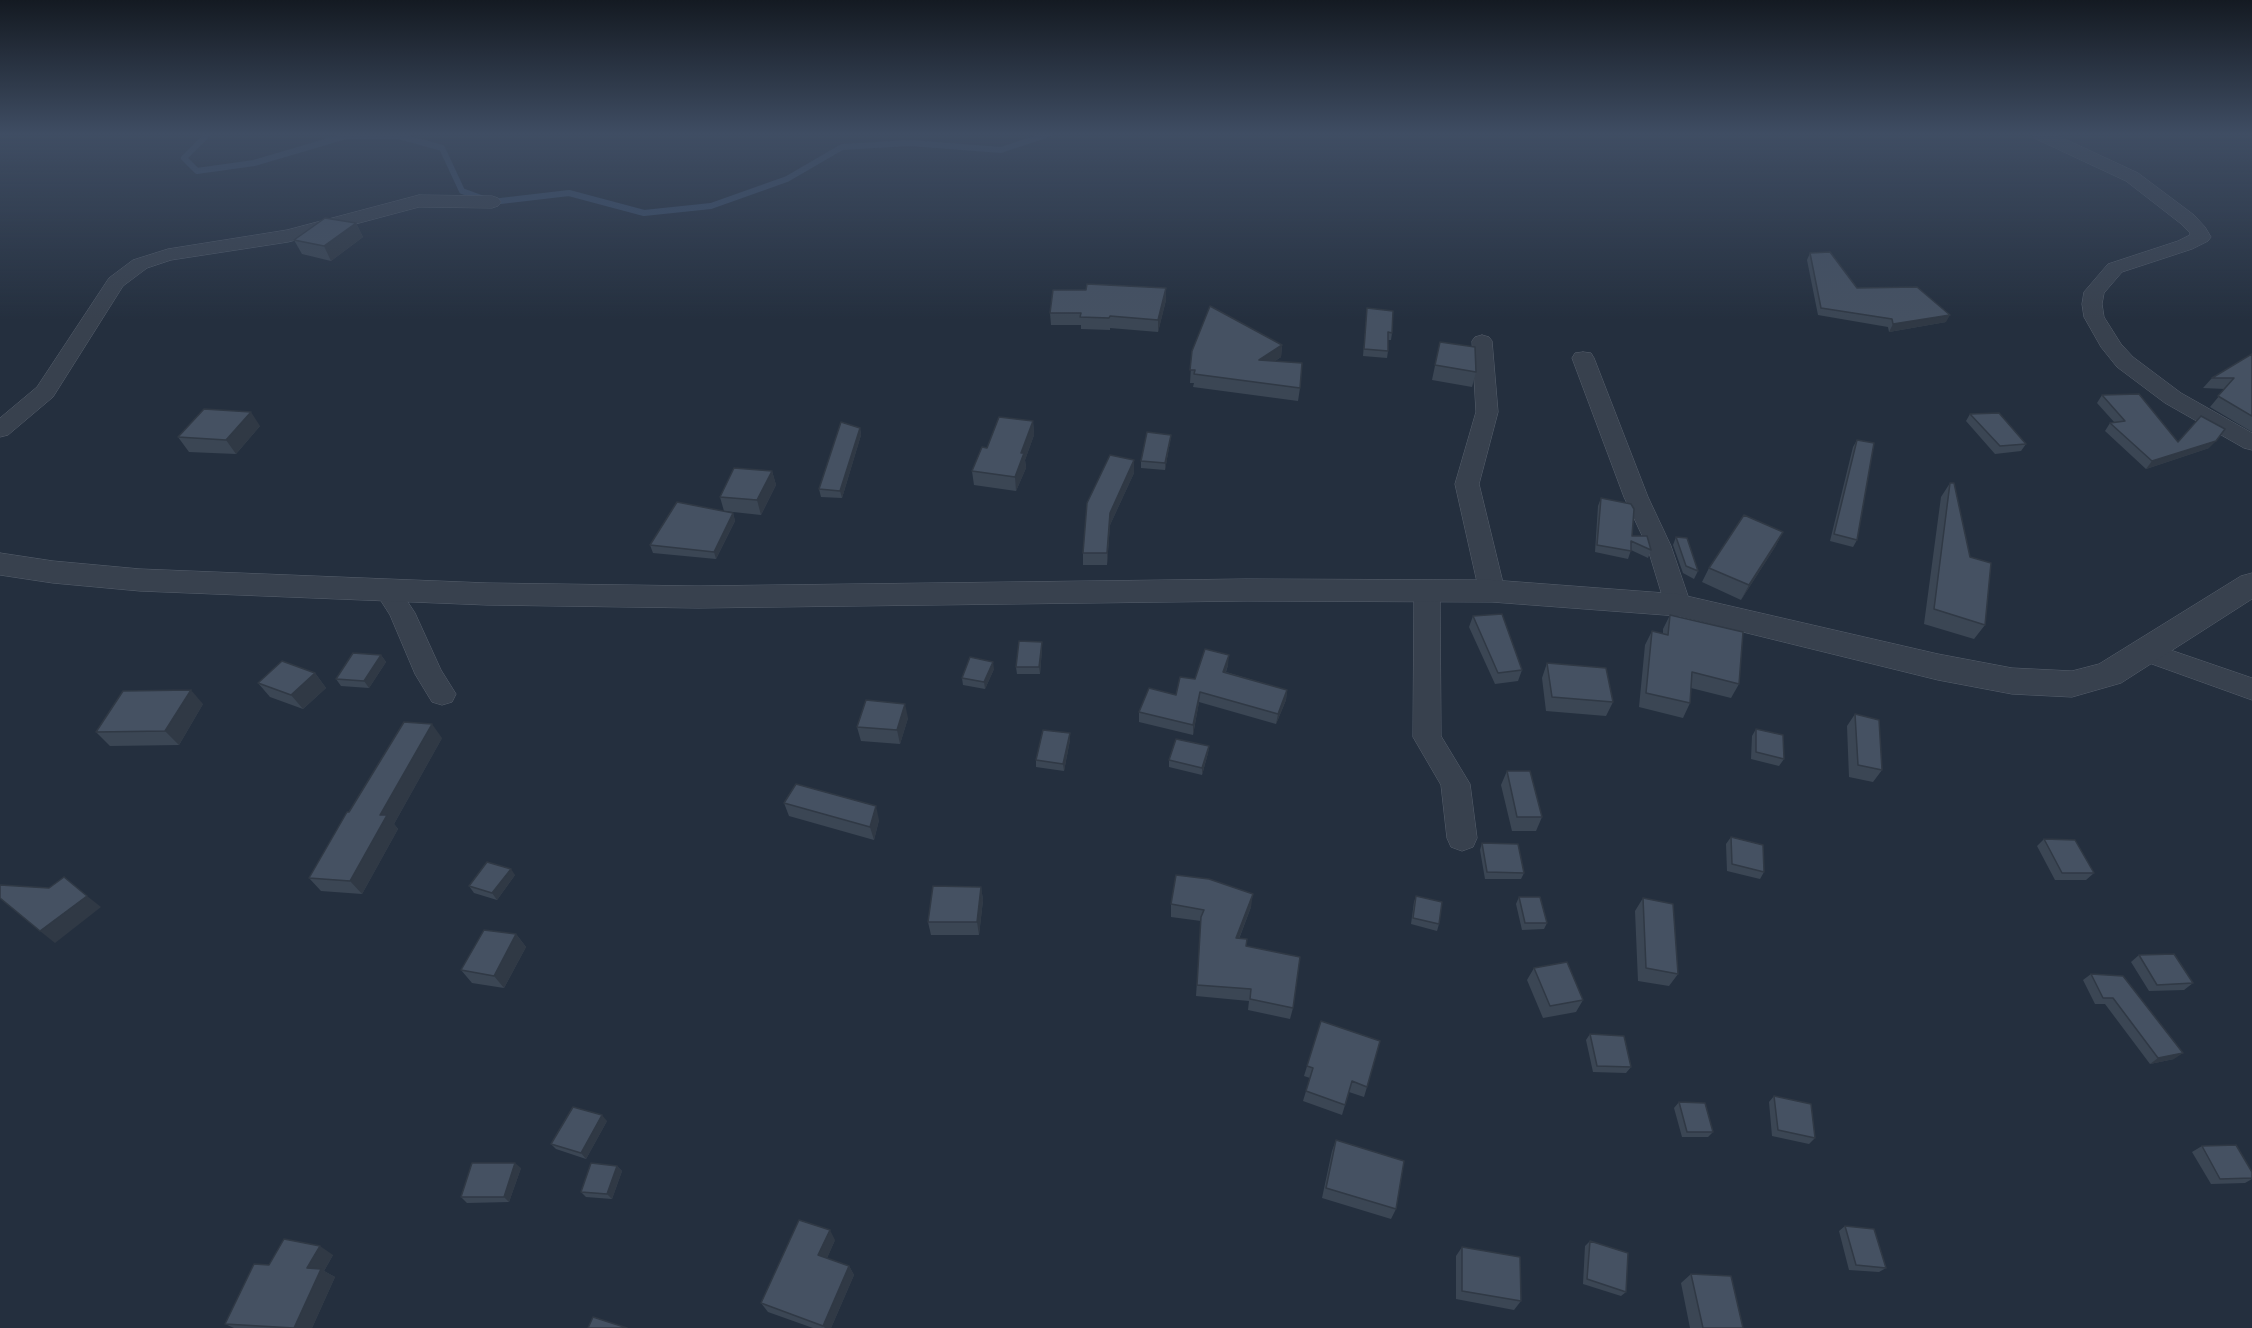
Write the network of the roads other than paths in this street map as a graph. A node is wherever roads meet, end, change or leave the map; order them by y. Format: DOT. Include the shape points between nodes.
graph roads {
  1 [pos="2157,196"];
  2 [pos="492,202"];
  3 [pos="1482,341"];
  4 [pos="1582,358"];
  5 [pos="0,430"];
  6 [pos="2252,443"];
  7 [pos="0,564"];
  8 [pos="2252,584"];
  9 [pos="387,590"];
  10 [pos="1492,591"];
  11 [pos="1427,592"];
  12 [pos="1678,604"];
  13 [pos="2147,652"];
  14 [pos="2252,689"];
  15 [pos="442,694"];
  16 [pos="1462,838"];
  1 -- 6 [label="street" via="2187,219 2201,237 2115,268 2094,292 2094,317 2125,362 2173,398"];
  2 -- 5 [label="street" via="419,201 288,236 168,255 140,264 116,282 45,392"];
  3 -- 10 [label="street" via="1487,412 1467,484"];
  4 -- 12 [label="street" via="1659,546"];
  7 -- 9 [label="street" via="140,580"];
  8 -- 13 [label="street"];
  9 -- 11 [label="street" via="698,597 1246,590"];
  9 -- 15 [label="street"];
  10 -- 11 [label="street"];
  10 -- 12 [label="street"];
  11 -- 16 [label="street" via="1427,737 1455,784"];
  12 -- 13 [label="street" via="1938,668 2012,681 2072,684 2109,674"];
  13 -- 14 [label="street"];
}
